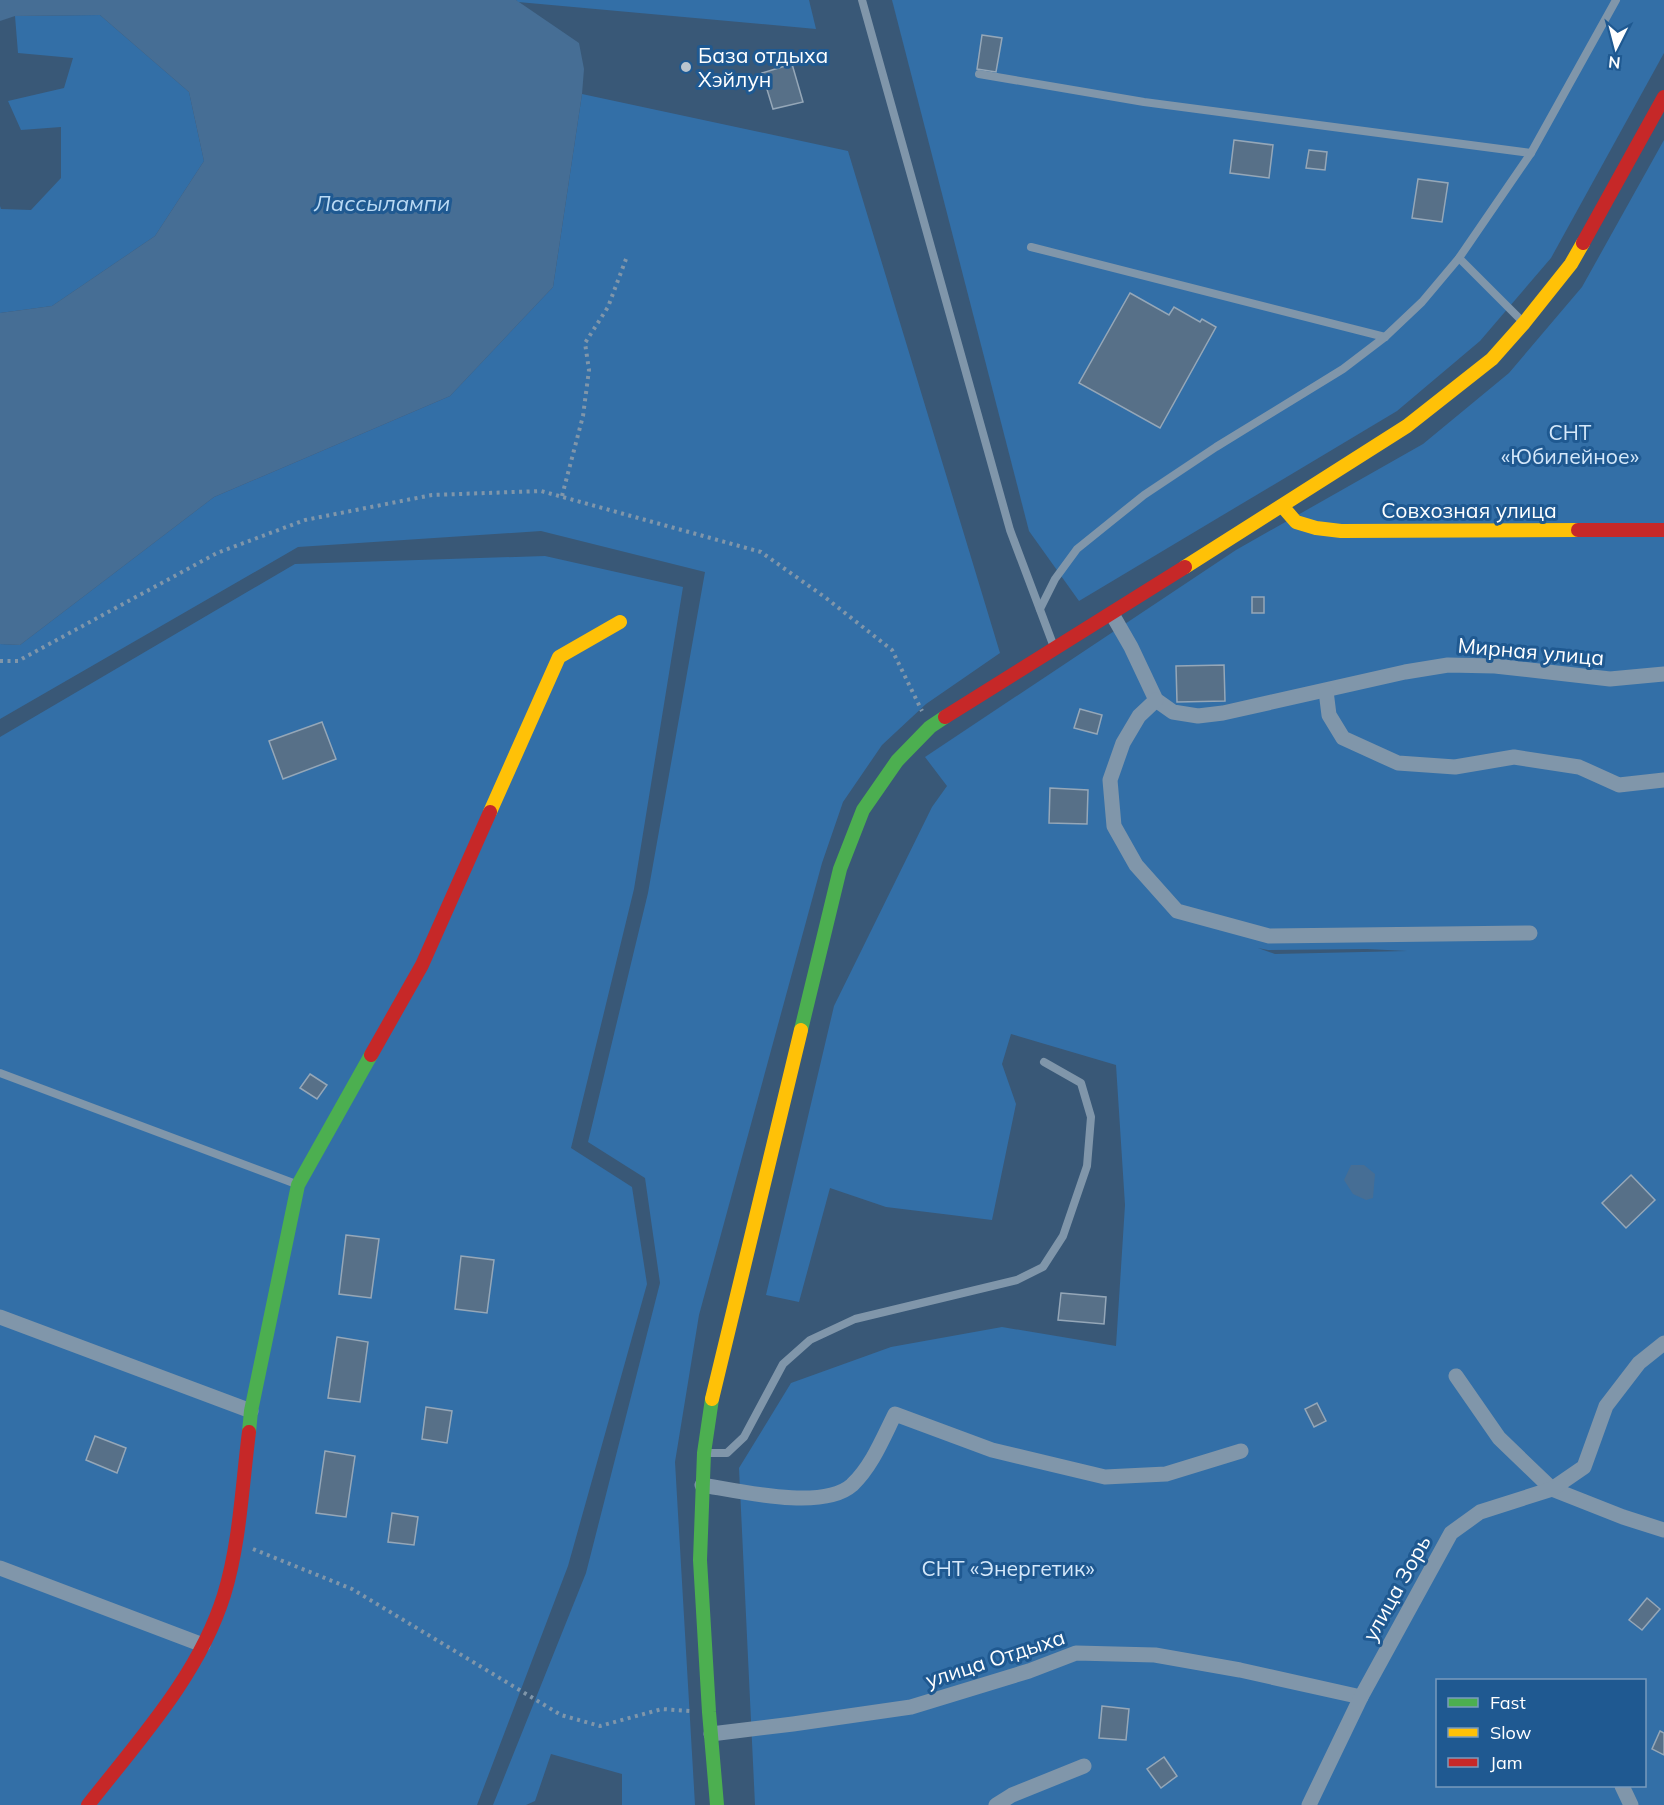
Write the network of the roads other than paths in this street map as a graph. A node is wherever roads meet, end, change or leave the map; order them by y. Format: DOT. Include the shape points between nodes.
graph roads {
  1 [pos="862,0"];
  2 [pos="1616,0"];
  3 [pos="979,74"];
  4 [pos="1664,97"];
  5 [pos="1531,153"];
  6 [pos="1031,247"];
  7 [pos="1459,258"];
  8 [pos="1524,323"];
  9 [pos="1385,337"];
  10 [pos="1282,506"];
  11 [pos="1664,530"];
  12 [pos="1040,609"];
  13 [pos="1112,614"];
  14 [pos="620,622"];
  15 [pos="1055,649"];
  16 [pos="1664,674"];
  17 [pos="1326,691"];
  18 [pos="1156,700"];
  19 [pos="1664,780"];
  20 [pos="1530,933"];
  21 [pos="1044,1062"];
  22 [pos="0,1073"];
  23 [pos="298,1185"];
  24 [pos="0,1317"];
  25 [pos="1664,1343"];
  26 [pos="1456,1376"];
  27 [pos="251,1411"];
  28 [pos="1241,1451"];
  29 [pos="704,1453"];
  30 [pos="702,1485"];
  31 [pos="1552,1489"];
  32 [pos="1664,1530"];
  33 [pos="0,1568"];
  34 [pos="203,1645"];
  35 [pos="1361,1697"];
  36 [pos="711,1734"];
  37 [pos="1084,1766"];
  38 [pos="1623,1787"];
  39 [pos="88,1805"];
  40 [pos="717,1805"];
  41 [pos="996,1805"];
  42 [pos="1309,1805"];
  43 [pos="1631,1805"];
  1 -- 12 [label="lane" via="1010,530"];
  2 -- 5 [label="lane"];
  3 -- 5 [label="lane" via="1144,102"];
  4 -- 8 [label="main road" via="1571,264"];
  5 -- 7 [label="lane"];
  6 -- 9 [label="lane"];
  7 -- 8 [label="lane"];
  7 -- 9 [label="lane" via="1422,302"];
  8 -- 10 [label="main road" via="1492,359 1407,426"];
  9 -- 12 [label="lane" via="1343,369 1153,489 1108,524 1077,549"];
  10 -- 11 [label="main road, Совхозная улица" via="1296,522 1341,531"];
  10 -- 13 [label="main road"];
  12 -- 15 [label="lane"];
  13 -- 15 [label="main road"];
  13 -- 18 [label="street"];
  14 -- 23 [label="main road" via="560,657 422,965"];
  15 -- 29 [label="main road" via="930,727 897,761 863,810 840,869 713,1391"];
  16 -- 17 [label="street, Мирная улица" via="1610,679 1495,666 1448,665"];
  17 -- 18 [label="street, Мирная улица" via="1198,716 1173,712"];
  17 -- 19 [label="street" via="1329,715 1343,738 1398,763 1455,767 1514,757 1579,767 1619,785"];
  18 -- 20 [label="street" via="1139,716 1123,742 1110,780 1114,826 1136,865 1177,911 1269,936"];
  21 -- 29 [label="lane" via="1081,1083 1092,1117 1087,1166 1064,1236 1043,1267 1017,1280 855,1319 810,1340 783,1364 744,1437 728,1454"];
  22 -- 23 [label="lane"];
  23 -- 27 [label="main road"];
  24 -- 27 [label="street"];
  25 -- 31 [label="street, улица Зорь" via="1639,1363 1606,1406 1584,1467"];
  26 -- 31 [label="street" via="1499,1438"];
  27 -- 34 [label="main road" via="236,1542 224,1596"];
  28 -- 30 [label="street" via="1166,1474 1105,1477 992,1450 895,1414 871,1461 850,1486 828,1497 797,1498"];
  29 -- 30 [label="main road"];
  30 -- 36 [label="main road" via="700,1560"];
  31 -- 32 [label="street"];
  31 -- 35 [label="street, улица Зорь" via="1480,1512 1451,1533"];
  33 -- 34 [label="street"];
  34 -- 39 [label="main road" via="166,1705"];
  35 -- 36 [label="street, улица Отдыха" via="1155,1655 1076,1653 911,1707"];
  35 -- 42 [label="street, улица Зорь"];
  36 -- 40 [label="main road"];
  37 -- 41 [label="street"];
  38 -- 43 [label="street"];
}
